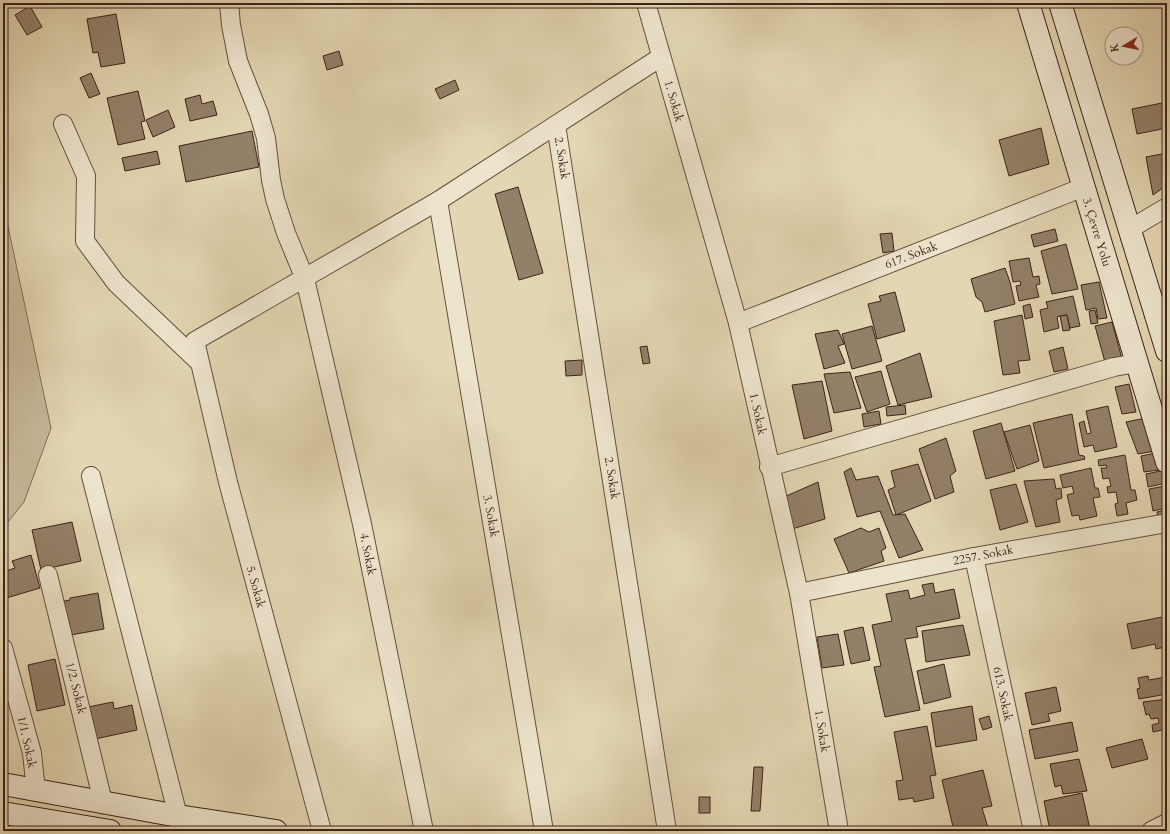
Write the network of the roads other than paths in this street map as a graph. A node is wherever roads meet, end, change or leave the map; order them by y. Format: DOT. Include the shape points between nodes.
graph roads {
  1 [pos="229,3"];
  2 [pos="646,3"];
  3 [pos="1028,3"];
  4 [pos="1060,3"];
  5 [pos="661,57"];
  6 [pos="63,124"];
  7 [pos="556,125"];
  8 [pos="1084,187"];
  9 [pos="438,201"];
  10 [pos="1167,206"];
  11 [pos="1130,229"];
  12 [pos="305,279"];
  13 [pos="738,323"];
  14 [pos="1167,351"];
  15 [pos="200,363"];
  16 [pos="1137,363"];
  17 [pos="1167,462"];
  18 [pos="769,467"];
  19 [pos="91,476"];
  20 [pos="1167,523"];
  21 [pos="974,557"];
  22 [pos="48,575"];
  23 [pos="799,593"];
  24 [pos="3,648"];
  25 [pos="3,784"];
  26 [pos="36,791"];
  27 [pos="103,802"];
  28 [pos="3,813"];
  29 [pos="178,816"];
  30 [pos="1167,823"];
  31 [pos="110,831"];
  32 [pos="276,831"];
  33 [pos="322,831"];
  34 [pos="424,831"];
  35 [pos="544,831"];
  36 [pos="667,831"];
  37 [pos="839,831"];
  38 [pos="1033,831"];
  39 [pos="1151,831"];
  1 -- 12 [label="street, 4. Sokak" via="238,61 266,138 275,199"];
  2 -- 5 [label="street, 1. Sokak"];
  3 -- 8 [label="main road, 3. Çevre Yolu"];
  4 -- 11 [label="main road"];
  5 -- 7 [label="street"];
  5 -- 13 [label="street, 1. Sokak"];
  6 -- 15 [label="street" via="86,176 85,241 116,283"];
  7 -- 9 [label="street"];
  7 -- 36 [label="street, 2. Sokak"];
  8 -- 13 [label="street, 617. Sokak"];
  8 -- 16 [label="main road, 3. Çevre Yolu"];
  9 -- 12 [label="street"];
  9 -- 35 [label="street, 3. Sokak"];
  10 -- 11 [label="street"];
  11 -- 14 [label="main road"];
  12 -- 15 [label="street, 5. Sokak" via="195,341"];
  12 -- 34 [label="street, 4. Sokak" via="362,524"];
  13 -- 18 [label="street, 1. Sokak"];
  15 -- 33 [label="street, 5. Sokak" via="228,482"];
  16 -- 17 [label="main road, 3. Çevre Yolu"];
  16 -- 18 [label="street" via="1114,367"];
  18 -- 23 [label="street, 1. Sokak"];
  19 -- 29 [label="street"];
  20 -- 21 [label="street, 2257. Sokak"];
  21 -- 23 [label="street, 2257. Sokak"];
  21 -- 38 [label="street, 613. Sokak"];
  22 -- 27 [label="street, 1/2. Sokak"];
  23 -- 37 [label="street, 1. Sokak"];
  24 -- 26 [label="street, 1/1. Sokak" via="32,753"];
  25 -- 26 [label="main road"];
  26 -- 27 [label="main road"];
  27 -- 29 [label="main road"];
  28 -- 31 [label="main road"];
  29 -- 32 [label="main road"];
  30 -- 39 [label="street"];
}
